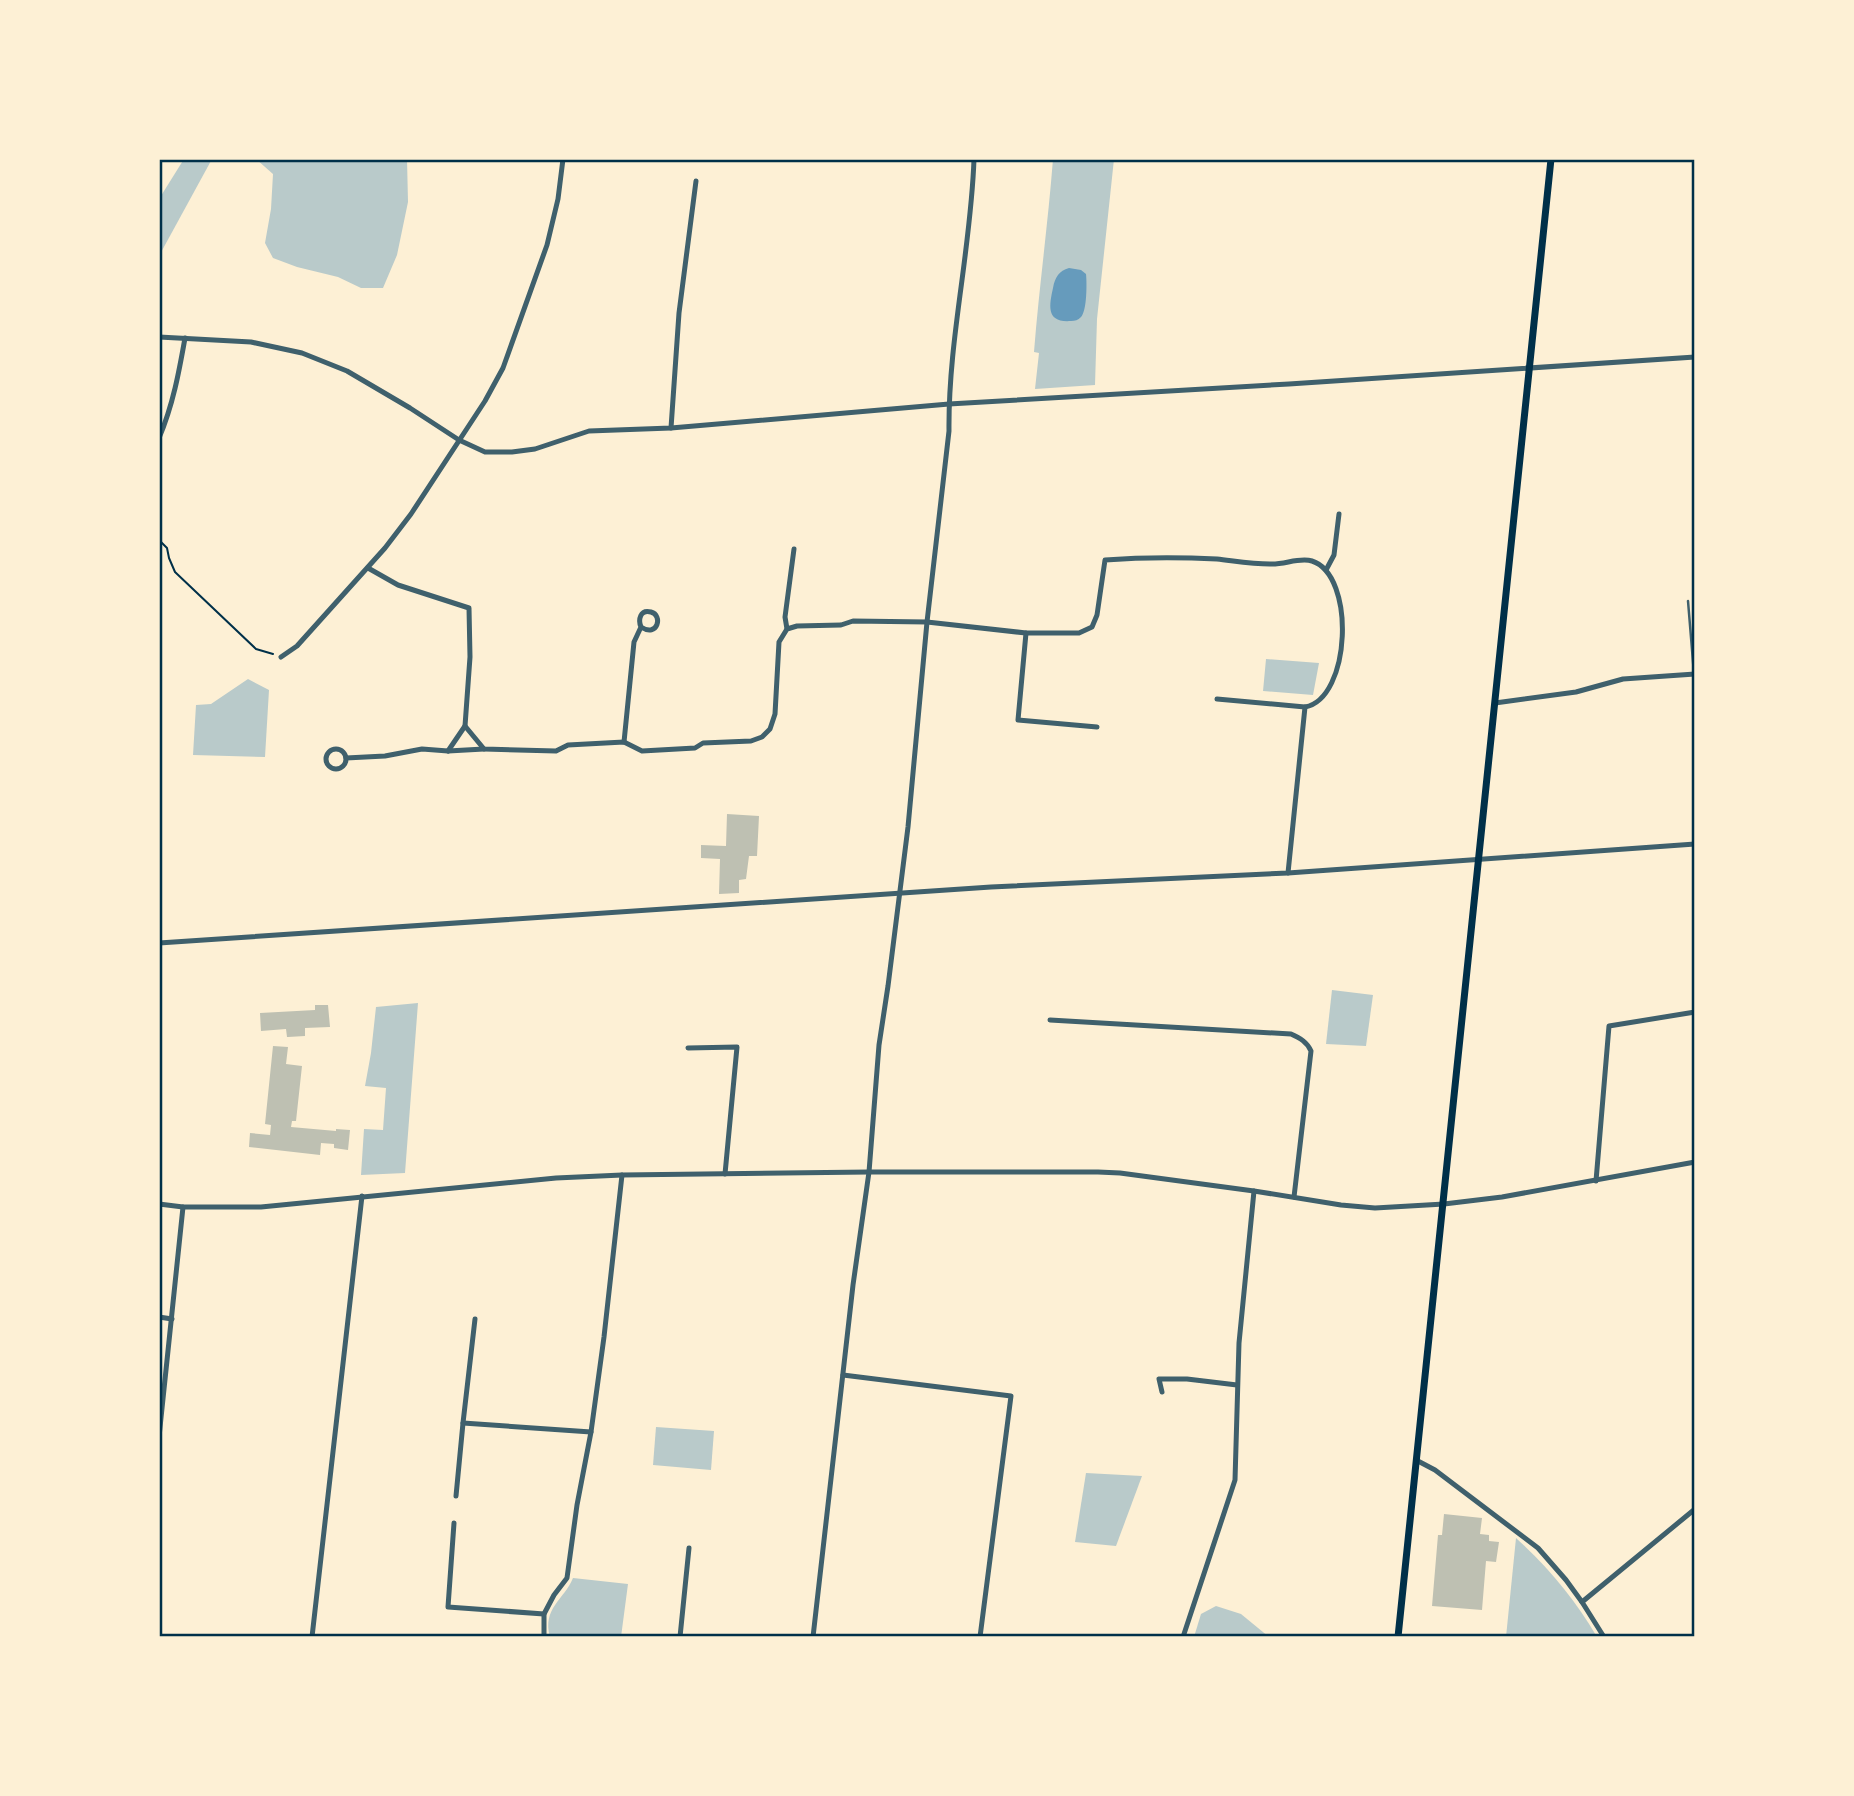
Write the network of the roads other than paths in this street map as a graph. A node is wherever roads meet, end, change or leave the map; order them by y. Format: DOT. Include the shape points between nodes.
graph roads {
  1 [pos="563,159"];
  2 [pos="974,159"];
  3 [pos="1550,159"];
  4 [pos="696,181"];
  5 [pos="159,337"];
  6 [pos="185,338"];
  7 [pos="1695,357"];
  8 [pos="1529,367"];
  9 [pos="949,404"];
  10 [pos="671,428"];
  11 [pos="159,438"];
  12 [pos="459,440"];
  13 [pos="1339,514"];
  14 [pos="794,549"];
  15 [pos="368,568"];
  16 [pos="1326,570"];
  17 [pos="1688,601"];
  18 [pos="927,622"];
  19 [pos="641,627"];
  20 [pos="787,629"];
  21 [pos="1026,633"];
  22 [pos="281,657"];
  23 [pos="1694,674"];
  24 [pos="1217,699"];
  25 [pos="1495,703"];
  26 [pos="1305,706"];
  27 [pos="465,726"];
  28 [pos="1097,727"];
  29 [pos="624,742"];
  30 [pos="484,749"];
  31 [pos="448,751"];
  32 [pos="346,758"];
  33 [pos="1695,844"];
  34 [pos="1478,860"];
  35 [pos="1288,873"];
  36 [pos="900,893"];
  37 [pos="159,943"];
  38 [pos="1695,1012"];
  39 [pos="1050,1020"];
  40 [pos="688,1048"];
  41 [pos="1695,1162"];
  42 [pos="869,1172"];
  43 [pos="725,1174"];
  44 [pos="622,1175"];
  45 [pos="1596,1181"];
  46 [pos="1254,1191"];
  47 [pos="362,1196"];
  48 [pos="1294,1198"];
  49 [pos="159,1204"];
  50 [pos="1444,1204"];
  51 [pos="183,1207"];
  52 [pos="159,1317"];
  53 [pos="172,1319"];
  54 [pos="475,1319"];
  55 [pos="843,1375"];
  56 [pos="1237,1385"];
  57 [pos="1161,1392"];
  58 [pos="463,1423"];
  59 [pos="160,1426"];
  60 [pos="591,1432"];
  61 [pos="159,1437"];
  62 [pos="1416,1460"];
  63 [pos="456,1496"];
  64 [pos="1695,1509"];
  65 [pos="454,1523"];
  66 [pos="689,1548"];
  67 [pos="1583,1602"];
  68 [pos="544,1614"];
  69 [pos="312,1637"];
  70 [pos="544,1637"];
  71 [pos="680,1637"];
  72 [pos="813,1637"];
  73 [pos="980,1637"];
  74 [pos="1183,1637"];
  75 [pos="1398,1637"];
  76 [pos="1604,1637"];
  1 -- 12 [label="street" via="547,245 514,339 503,368"];
  2 -- 9 [label="street"];
  3 -- 8 [label="main road"];
  4 -- 10 [label="street" via="679,313"];
  5 -- 6 [label="street"];
  6 -- 11 [label="street" via="174,396"];
  6 -- 12 [label="street" via="251,342 302,353 347,371"];
  7 -- 8 [label="street"];
  8 -- 9 [label="street"];
  8 -- 25 [label="main road"];
  9 -- 10 [label="street"];
  9 -- 18 [label="street"];
  10 -- 12 [label="street" via="589,431 512,452 485,452"];
  12 -- 15 [label="street" via="411,514"];
  13 -- 16 [label="street" via="1334,555"];
  14 -- 20 [label="street"];
  15 -- 22 [label="street" via="297,646"];
  15 -- 27 [label="street" via="398,585 469,608"];
  16 -- 21 [label="street" via="1298,560 1272,564 1146,556 1105,561 1092,627 1079,633"];
  16 -- 26 [label="street" via="1342,612 1342,647 1326,691"];
  17 -- 23 [label="lane"];
  18 -- 20 [label="street" via="853,621"];
  18 -- 21 [label="street"];
  18 -- 36 [label="street"];
  19 -- 29 [label="street" via="634,642"];
  20 -- 29 [label="street" via="779,642 775,715 762,737 642,751"];
  21 -- 28 [label="street" via="1018,720"];
  23 -- 25 [label="street" via="1623,679 1576,692"];
  24 -- 26 [label="street"];
  25 -- 34 [label="main road"];
  26 -- 35 [label="street"];
  27 -- 30 [label="street"];
  27 -- 31 [label="street"];
  29 -- 30 [label="street" via="568,745 556,751"];
  30 -- 31 [label="street"];
  31 -- 32 [label="street" via="422,749"];
  33 -- 34 [label="street"];
  34 -- 35 [label="street"];
  34 -- 50 [label="main road"];
  35 -- 36 [label="street"];
  36 -- 37 [label="street"];
  36 -- 42 [label="street" via="879,1045"];
  38 -- 45 [label="street" via="1609,1026"];
  39 -- 48 [label="street" via="1301,1038 1311,1051"];
  40 -- 43 [label="street" via="737,1047"];
  41 -- 45 [label="street"];
  42 -- 43 [label="street"];
  42 -- 46 [label="street" via="1115,1172"];
  42 -- 55 [label="street"];
  43 -- 44 [label="street"];
  44 -- 47 [label="street"];
  44 -- 60 [label="street"];
  45 -- 50 [label="street"];
  46 -- 48 [label="street"];
  46 -- 56 [label="street"];
  47 -- 51 [label="street" via="261,1206"];
  47 -- 69 [label="street"];
  48 -- 50 [label="street" via="1375,1208"];
  49 -- 51 [label="street"];
  50 -- 62 [label="main road"];
  51 -- 53 [label="street"];
  52 -- 53 [label="street"];
  53 -- 59 [label="street"];
  54 -- 58 [label="street"];
  55 -- 72 [label="street"];
  55 -- 73 [label="street" via="1011,1396"];
  56 -- 57 [label="street" via="1159,1379"];
  56 -- 74 [label="street" via="1236,1480"];
  58 -- 60 [label="street"];
  58 -- 63 [label="street"];
  59 -- 61 [label="street"];
  60 -- 68 [label="street" via="567,1578"];
  62 -- 67 [label="street" via="1538,1548"];
  62 -- 75 [label="main road"];
  64 -- 67 [label="street"];
  65 -- 68 [label="street" via="448,1607"];
  66 -- 71 [label="street"];
  67 -- 76 [label="street"];
  68 -- 70 [label="street"];
}
